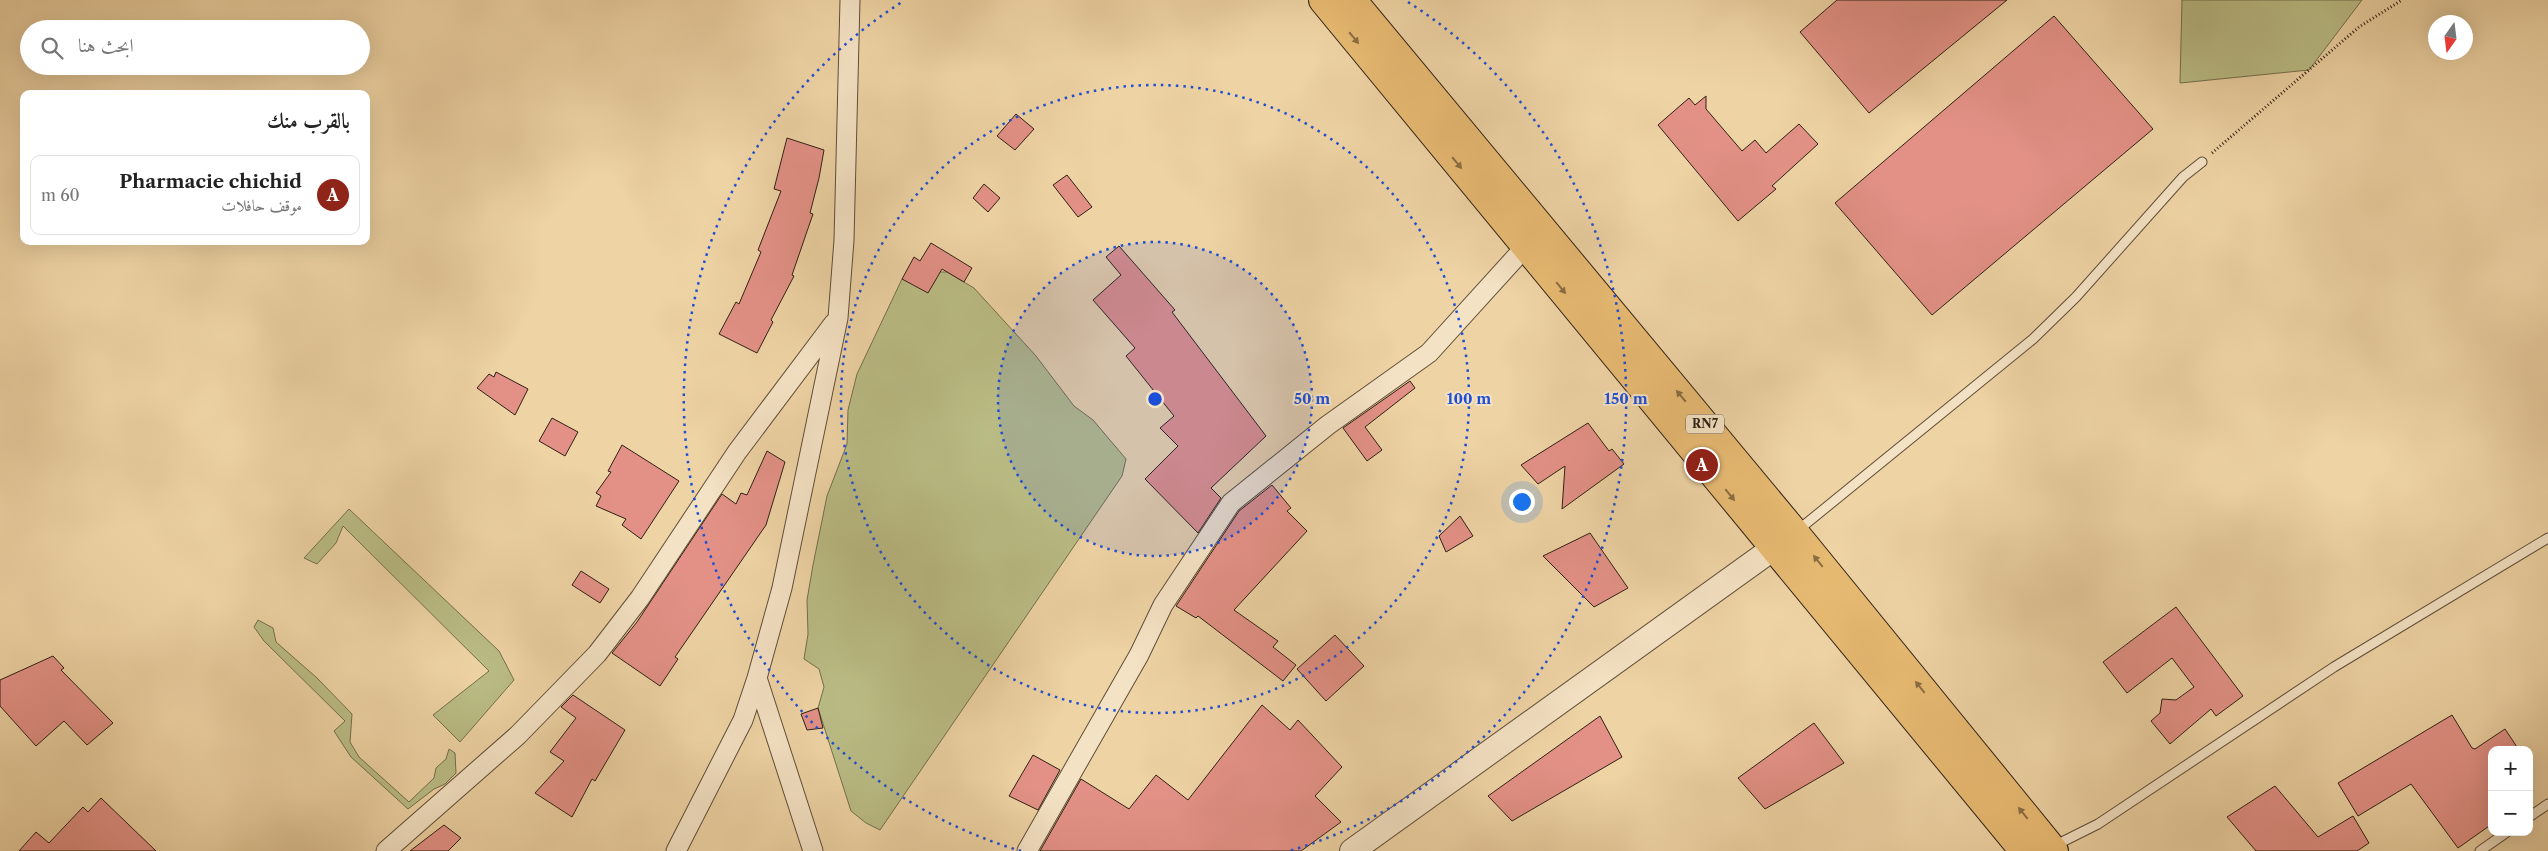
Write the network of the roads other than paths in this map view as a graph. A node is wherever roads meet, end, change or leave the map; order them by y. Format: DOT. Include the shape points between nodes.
graph roads {
  1 [pos="850,0"];
  2 [pos="1323,0"];
  3 [pos="1352,0"];
  4 [pos="2202,162"];
  5 [pos="1526,246"];
  6 [pos="838,318"];
  7 [pos="2548,538"];
  8 [pos="1784,541"];
  9 [pos="757,678"];
  10 [pos="2548,804"];
  11 [pos="2533,814"];
  12 [pos="2501,836"];
  13 [pos="2053,849"];
  14 [pos="386,851"];
  15 [pos="676,851"];
  16 [pos="813,851"];
  17 [pos="1027,851"];
  18 [pos="1352,851"];
  19 [pos="2024,851"];
  20 [pos="2480,851"];
  1 -- 6 [label="street" via="844,240"];
  2 -- 5 [label="highway, RN7, one-way"];
  8 -- 3 [label="highway, RN7, one-way"];
  4 -- 8 [label="lane" via="2183,177 2076,297 2033,339"];
  5 -- 8 [label="highway, RN7, one-way"];
  5 -- 17 [label="street" via="1428,353 1328,425 1231,503 1163,605 1139,656"];
  6 -- 9 [label="street" via="782,588"];
  6 -- 14 [label="street" via="737,452 640,598 597,654 518,735"];
  7 -- 13 [label="lane" via="2334,667 2098,824"];
  13 -- 8 [label="highway, RN7, one-way"];
  8 -- 18 [label="street"];
  8 -- 19 [label="highway, RN7"];
  9 -- 15 [label="street" via="743,720"];
  9 -- 16 [label="street"];
  10 -- 11 [label="lane"];
  12 -- 20 [label="lane"];
}
